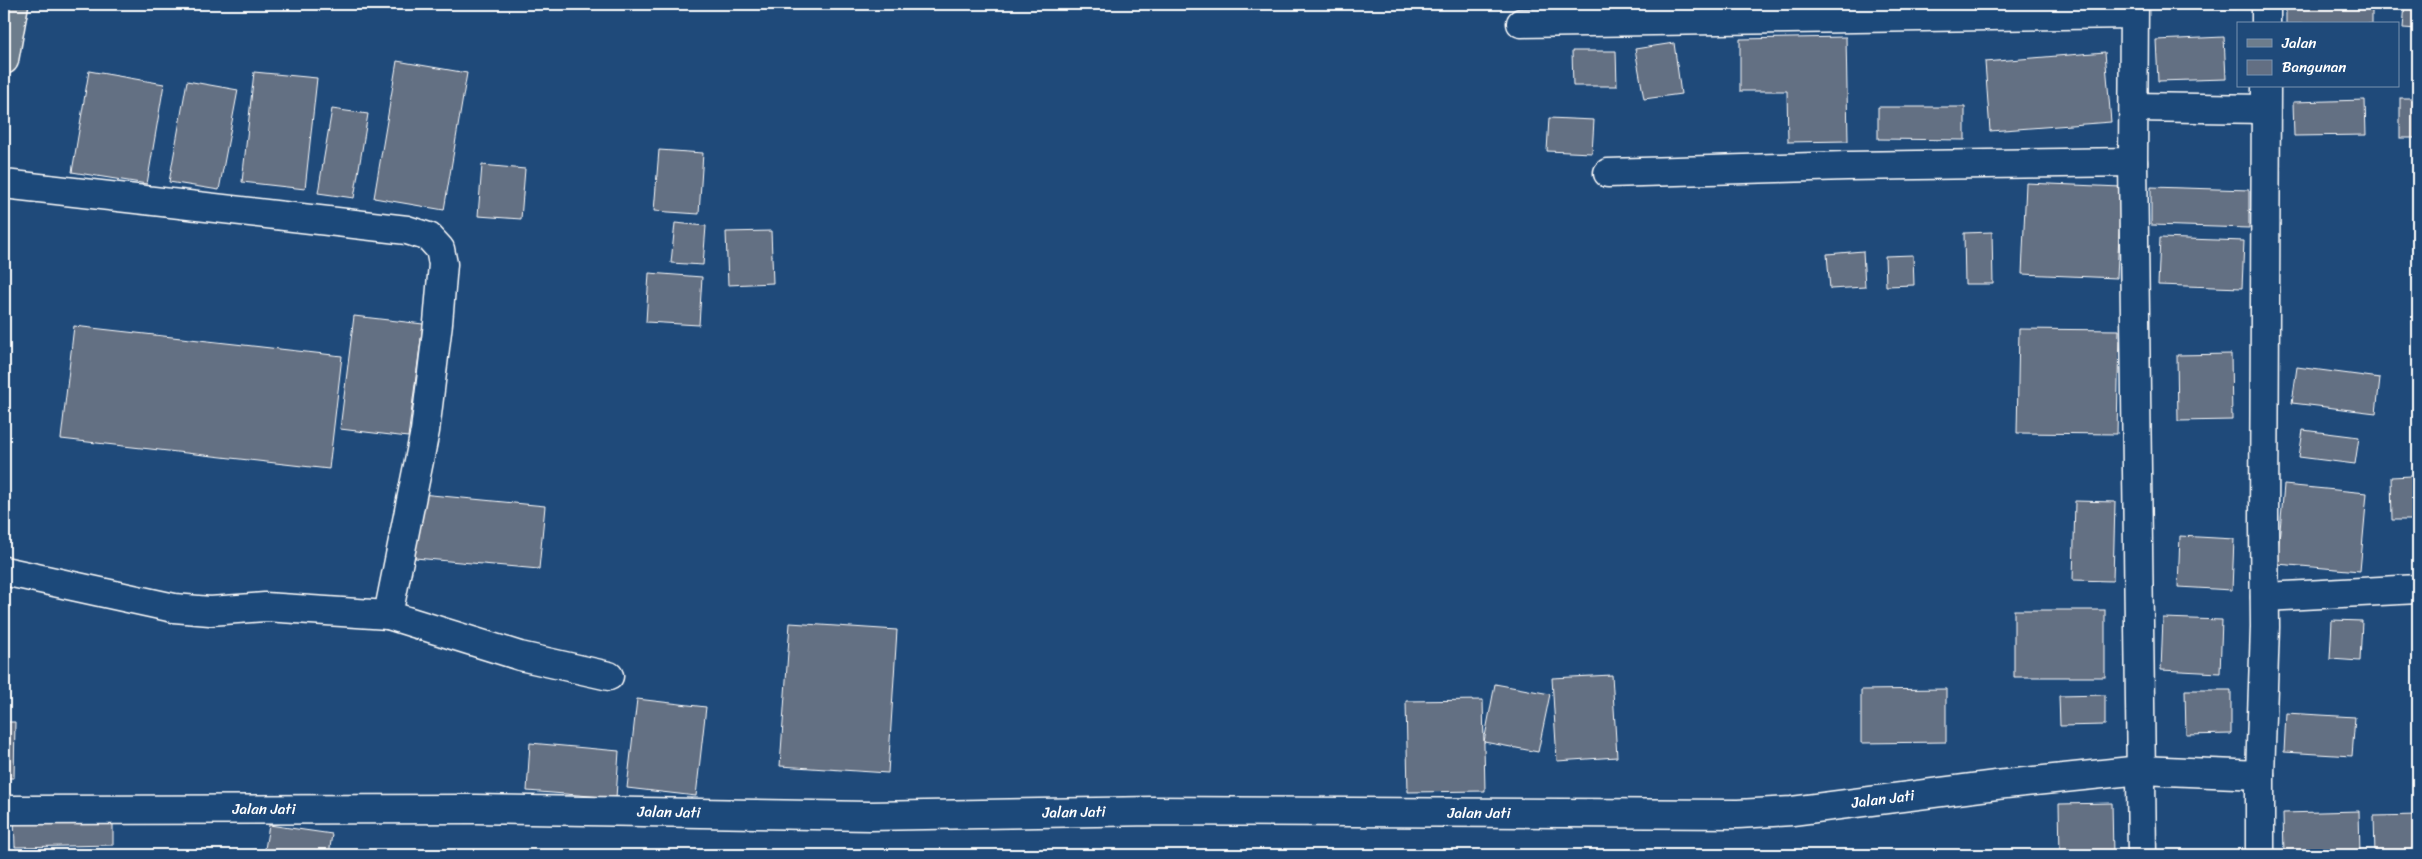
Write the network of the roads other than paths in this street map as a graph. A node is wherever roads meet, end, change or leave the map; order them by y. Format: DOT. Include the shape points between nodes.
graph roads {
  1 [pos="14,4"];
  2 [pos="2266,4"];
  3 [pos="2134,9"];
  4 [pos="2266,22"];
  5 [pos="1521,23"];
  6 [pos="4,60"];
  7 [pos="2266,98"];
  8 [pos="2134,107"];
  9 [pos="2133,162"];
  10 [pos="1608,173"];
  11 [pos="4,184"];
  12 [pos="4,571"];
  13 [pos="2418,589"];
  14 [pos="2265,597"];
  15 [pos="388,615"];
  16 [pos="610,676"];
  17 [pos="2141,770"];
  18 [pos="2260,775"];
  19 [pos="4,810"];
  20 [pos="2142,855"];
  21 [pos="2260,855"];
  1 -- 6 [label="main road"];
  2 -- 4 [label="street"];
  3 -- 5 [label="street"];
  3 -- 8 [label="street"];
  7 -- 8 [label="street"];
  7 -- 14 [label="street"];
  8 -- 9 [label="street"];
  9 -- 10 [label="street"];
  9 -- 17 [label="street"];
  11 -- 15 [label="street" via="407,230 429,237 440,249 443,264 425,431"];
  12 -- 15 [label="street" via="174,608 210,611 265,607"];
  13 -- 14 [label="street"];
  14 -- 18 [label="street"];
  15 -- 16 [label="street" via="520,656"];
  17 -- 18 [label="street, Jalan Jati"];
  17 -- 19 [label="street, Jalan Jati" via="1792,811 1738,814 1153,811 869,816 476,808"];
  17 -- 20 [label="street"];
  18 -- 21 [label="street"];
}
